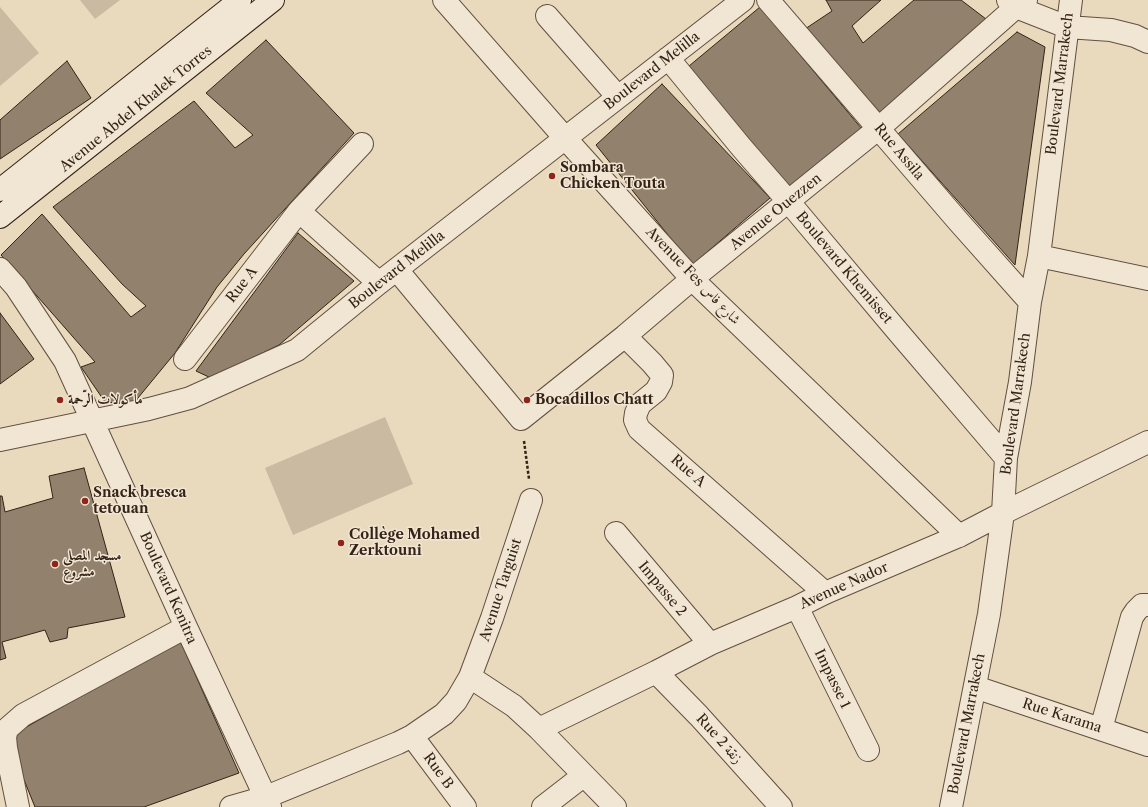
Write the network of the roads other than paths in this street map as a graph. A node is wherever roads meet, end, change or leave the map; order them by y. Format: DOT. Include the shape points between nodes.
graph roads {
  1 [pos="240,0"];
  2 [pos="273,0"];
  3 [pos="444,0"];
  4 [pos="743,0"];
  5 [pos="768,0"];
  6 [pos="1071,0"];
  7 [pos="1017,2"];
  8 [pos="547,16"];
  9 [pos="1067,28"];
  10 [pos="1148,42"];
  11 [pos="668,58"];
  12 [pos="618,97"];
  13 [pos="878,128"];
  14 [pos="565,138"];
  15 [pos="362,144"];
  16 [pos="0,190"];
  17 [pos="788,201"];
  18 [pos="299,211"];
  19 [pos="0,217"];
  20 [pos="1039,256"];
  21 [pos="0,269"];
  22 [pos="397,270"];
  23 [pos="692,279"];
  24 [pos="1148,279"];
  25 [pos="379,283"];
  26 [pos="1030,302"];
  27 [pos="625,336"];
  28 [pos="185,359"];
  29 [pos="92,421"];
  30 [pos="0,440"];
  31 [pos="1148,442"];
  32 [pos="1006,458"];
  33 [pos="531,500"];
  34 [pos="1003,513"];
  35 [pos="616,533"];
  36 [pos="959,536"];
  37 [pos="825,593"];
  38 [pos="1148,605"];
  39 [pos="797,607"];
  40 [pos="186,627"];
  41 [pos="710,644"];
  42 [pos="656,672"];
  43 [pos="470,677"];
  44 [pos="975,688"];
  45 [pos="539,729"];
  46 [pos="1102,729"];
  47 [pos="412,736"];
  48 [pos="1148,745"];
  49 [pos="868,750"];
  50 [pos="583,776"];
  51 [pos="268,802"];
  52 [pos="18,807"];
  53 [pos="231,807"];
  54 [pos="464,807"];
  55 [pos="543,807"];
  56 [pos="615,807"];
  57 [pos="781,807"];
  58 [pos="951,807"];
  1 -- 16 [label="street, Avenue Abdel Khalek Torres"];
  2 -- 19 [label="street, Avenue Abdel Khalek Torres"];
  3 -- 14 [label="street, Avenue Fes شارع فاس"];
  4 -- 11 [label="street, Boulevard Melilla"];
  5 -- 13 [label="street, Rue Assila"];
  6 -- 9 [label="street, Boulevard Marrakech"];
  7 -- 9 [label="street"];
  7 -- 13 [label="street, Avenue Ouezzen"];
  8 -- 12 [label="street"];
  9 -- 10 [label="street" via="1111,30"];
  9 -- 20 [label="street, Boulevard Marrakech"];
  11 -- 12 [label="street, Boulevard Melilla"];
  11 -- 17 [label="street, Boulevard Khemisset"];
  12 -- 14 [label="street, Boulevard Melilla"];
  13 -- 17 [label="street, Avenue Ouezzen"];
  13 -- 26 [label="street, Rue Assila"];
  14 -- 22 [label="street, Boulevard Melilla"];
  14 -- 23 [label="street, Avenue Fes شارع فاس"];
  15 -- 18 [label="street, Rue A"];
  17 -- 23 [label="street, Avenue Ouezzen"];
  17 -- 32 [label="street, Boulevard Khemisset"];
  18 -- 25 [label="street"];
  18 -- 28 [label="street, Rue A"];
  20 -- 24 [label="street"];
  20 -- 26 [label="street, Boulevard Marrakech"];
  21 -- 29 [label="street, Boulevard Kenitra" via="16,287 65,361"];
  22 -- 25 [label="street, Boulevard Melilla"];
  22 -- 27 [label="street, Avenue Ouezzen" via="521,419"];
  23 -- 27 [label="street, Avenue Ouezzen"];
  23 -- 36 [label="street, Avenue Fes شارع فاس"];
  25 -- 29 [label="street, Boulevard Melilla" via="297,350 190,398"];
  26 -- 32 [label="street, Boulevard Marrakech" via="1020,382"];
  27 -- 37 [label="street, Rue A" via="662,375 656,391 640,404 636,413 635,420 639,428"];
  29 -- 30 [label="street, Boulevard Melilla"];
  29 -- 40 [label="street, Boulevard Kenitra"];
  31 -- 34 [label="street, Avenue Nador"];
  32 -- 34 [label="street, Boulevard Marrakech"];
  33 -- 43 [label="street, Avenue Targuist"];
  34 -- 36 [label="street, Avenue Nador"];
  34 -- 44 [label="street, Boulevard Marrakech" via="989,614"];
  35 -- 41 [label="street, Impasse 2"];
  36 -- 37 [label="street, Avenue Nador"];
  37 -- 39 [label="street, Avenue Nador"];
  38 -- 46 [label="street" via="1142,605 1132,618"];
  39 -- 41 [label="street, Avenue Nador"];
  39 -- 49 [label="street, Impasse 1"];
  40 -- 51 [label="street, Boulevard Kenitra"];
  40 -- 52 [label="street" via="23,715 8,729 5,737"];
  41 -- 42 [label="street, Avenue Nador"];
  42 -- 45 [label="street, Avenue Nador"];
  42 -- 57 [label="street, Rue 2 زنقة"];
  43 -- 45 [label="street" via="514,706"];
  43 -- 47 [label="street, Avenue Targuist" via="456,701 444,714"];
  44 -- 46 [label="street, Rue Karama"];
  44 -- 58 [label="street, Boulevard Marrakech"];
  45 -- 50 [label="street"];
  46 -- 48 [label="street, Rue Karama"];
  47 -- 51 [label="street, Avenue Targuist"];
  47 -- 54 [label="street, Rue B"];
  50 -- 55 [label="street"];
  50 -- 56 [label="street"];
  51 -- 53 [label="street, Avenue Targuist"];
}
